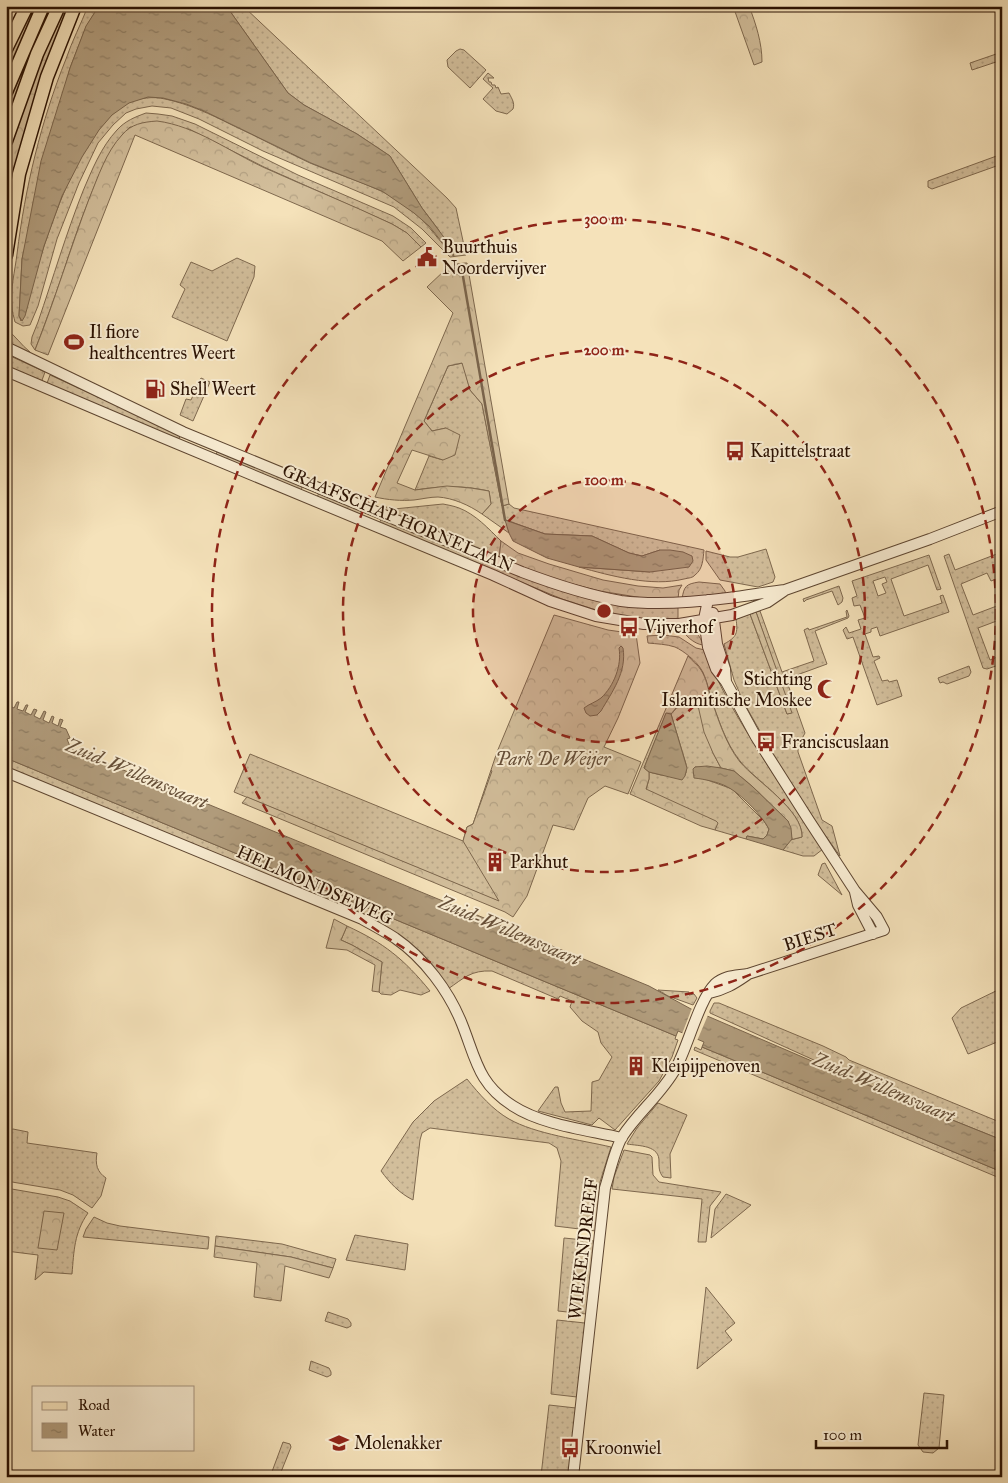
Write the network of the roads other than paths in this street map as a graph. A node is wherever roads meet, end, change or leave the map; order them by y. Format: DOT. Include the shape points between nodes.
graph roads {
  1 [pos="27,6"];
  2 [pos="43,6"];
  3 [pos="59,6"];
  4 [pos="75,6"];
  5 [pos="6,49"];
  6 [pos="6,92"];
  7 [pos="6,141"];
  8 [pos="6,256"];
  9 [pos="6,348"];
  10 [pos="6,371"];
  11 [pos="1002,511"];
  12 [pos="785,590"];
  13 [pos="708,600"];
  14 [pos="709,618"];
  15 [pos="6,772"];
  16 [pos="855,891"];
  17 [pos="873,934"];
  18 [pos="709,993"];
  19 [pos="622,1138"];
  20 [pos="574,1477"];
  1 -- 5 [label="main road"];
  2 -- 6 [label="main road"];
  3 -- 7 [label="main road" via="37,54"];
  4 -- 8 [label="main road" via="47,77 19,174"];
  9 -- 13 [label="street, GRAAFSCHAP HORNELAAN" via="183,432 548,582 622,601"];
  10 -- 14 [label="street, GRAAFSCHAP HORNELAAN" via="550,601 596,616 644,624 679,624"];
  11 -- 12 [label="street, GRAAFSCHAP HORNELAAN" via="930,540"];
  12 -- 13 [label="street, GRAAFSCHAP HORNELAAN"];
  12 -- 14 [label="street, GRAAFSCHAP HORNELAAN" via="756,607"];
  13 -- 14 [label="street"];
  14 -- 16 [label="street" via="708,646 716,669"];
  15 -- 19 [label="street, HELMONDSEWEG" via="381,929 408,948 437,980 462,1023 478,1069 501,1097 539,1118"];
  16 -- 17 [label="street" via="858,905"];
  16 -- 17 [label="street, BIEST" via="884,930"];
  17 -- 18 [label="street, BIEST" via="748,974 721,991"];
  18 -- 19 [label="street, WIEKENDREEF" via="665,1086"];
  19 -- 20 [label="street, WIEKENDREEF" via="605,1188"];
}
